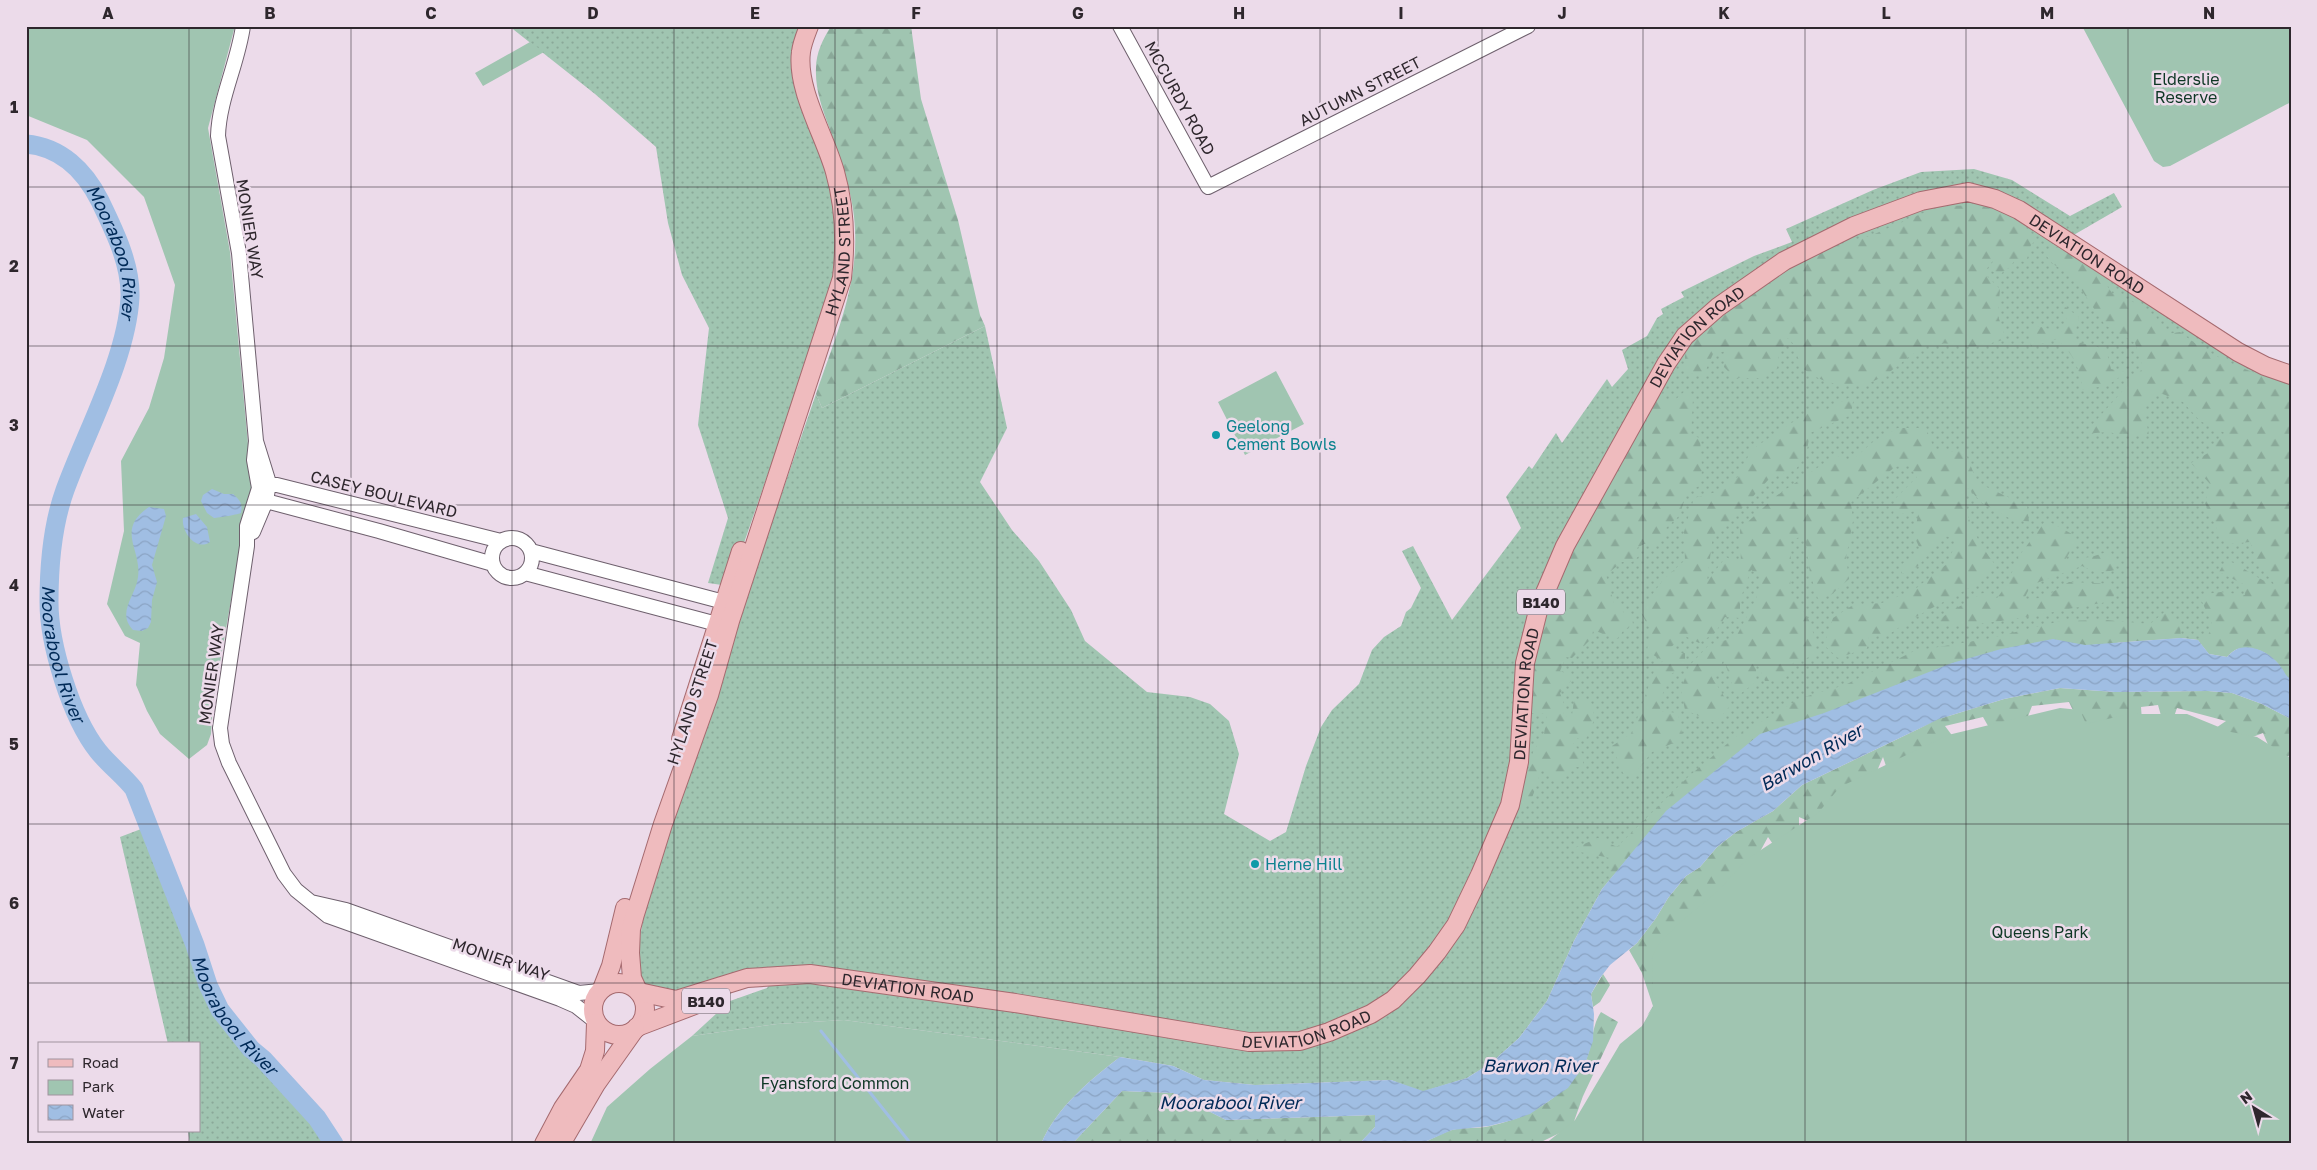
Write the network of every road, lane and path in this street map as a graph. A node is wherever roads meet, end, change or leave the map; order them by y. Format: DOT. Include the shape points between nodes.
graph roads {
  1 [pos="243,26"];
  2 [pos="809,26"];
  3 [pos="1120,26"];
  4 [pos="1528,26"];
  5 [pos="1208,187"];
  6 [pos="2291,375"];
  7 [pos="794,419"];
  8 [pos="263,492"];
  9 [pos="501,541"];
  10 [pos="531,551"];
  11 [pos="493,564"];
  12 [pos="525,573"];
  13 [pos="724,615"];
  14 [pos="431,947"];
  15 [pos="776,976"];
  16 [pos="601,990"];
  17 [pos="638,992"];
  18 [pos="596,1022"];
  19 [pos="636,1028"];
  20 [pos="544,1144"];
  21 [pos="561,1144"];
  1 -- 8 [label="street, MONIER WAY" via="218,120 218,136 239,253 256,441 254,460"];
  2 -- 7 [label="main road, HYLAND STREET" via="801,52 801,70 836,174 844,254 842,278"];
  3 -- 5 [label="street, MCCURDY ROAD"];
  4 -- 5 [label="street, AUTUMN STREET"];
  6 -- 15 [label="main road, DEVIATION ROAD / B140" via="2238,352 2019,210 1995,199 1968,192 1945,195 1854,226 1784,260 1718,307 1685,336 1666,364 1570,538 1539,607 1525,663 1519,762 1510,805 1456,925 1417,976 1392,1000 1371,1014 1322,1034 1300,1040 1249,1042 845,978 810,974"];
  7 -- 13 [label="main road, HYLAND STREET" via="772,490"];
  7 -- 13 [label="main road, HYLAND STREET" via="769,470"];
  8 -- 9 [label="street, CASEY BOULEVARD"];
  8 -- 11 [label="street" via="379,531"];
  8 -- 14 [label="street, MONIER WAY" via="247,546 221,712 222,744 229,763 292,886 310,902 337,908"];
  9 -- 10 [label="street" via="519,539"];
  9 -- 11 [label="street" via="493,551"];
  10 -- 12 [label="street" via="531,566"];
  10 -- 13 [label="street"];
  11 -- 12 [label="street" via="508,577 515,578"];
  12 -- 13 [label="street"];
  13 -- 16 [label="main road, HYLAND STREET" via="628,896"];
  13 -- 17 [label="main road, HYLAND STREET" via="709,695 663,824 631,930 630,965"];
  14 -- 16 [label="street, MONIER WAY" via="579,993"];
  14 -- 18 [label="street, MONIER WAY" via="576,1006"];
  15 -- 17 [label="main road, DEVIATION ROAD / B140" via="737,980 676,1000"];
  15 -- 19 [label="main road, DEVIATION ROAD / B140"];
  16 -- 17 [label="main road, B140" via="620,983"];
  16 -- 18 [label="main road" via="594,1004"];
  17 -- 19 [label="main road" via="645,1012"];
  18 -- 19 [label="main road, B140" via="615,1035 623,1035"];
  18 -- 20 [label="main road" via="589,1070"];
  19 -- 21 [label="main road" via="596,1084"];
}
